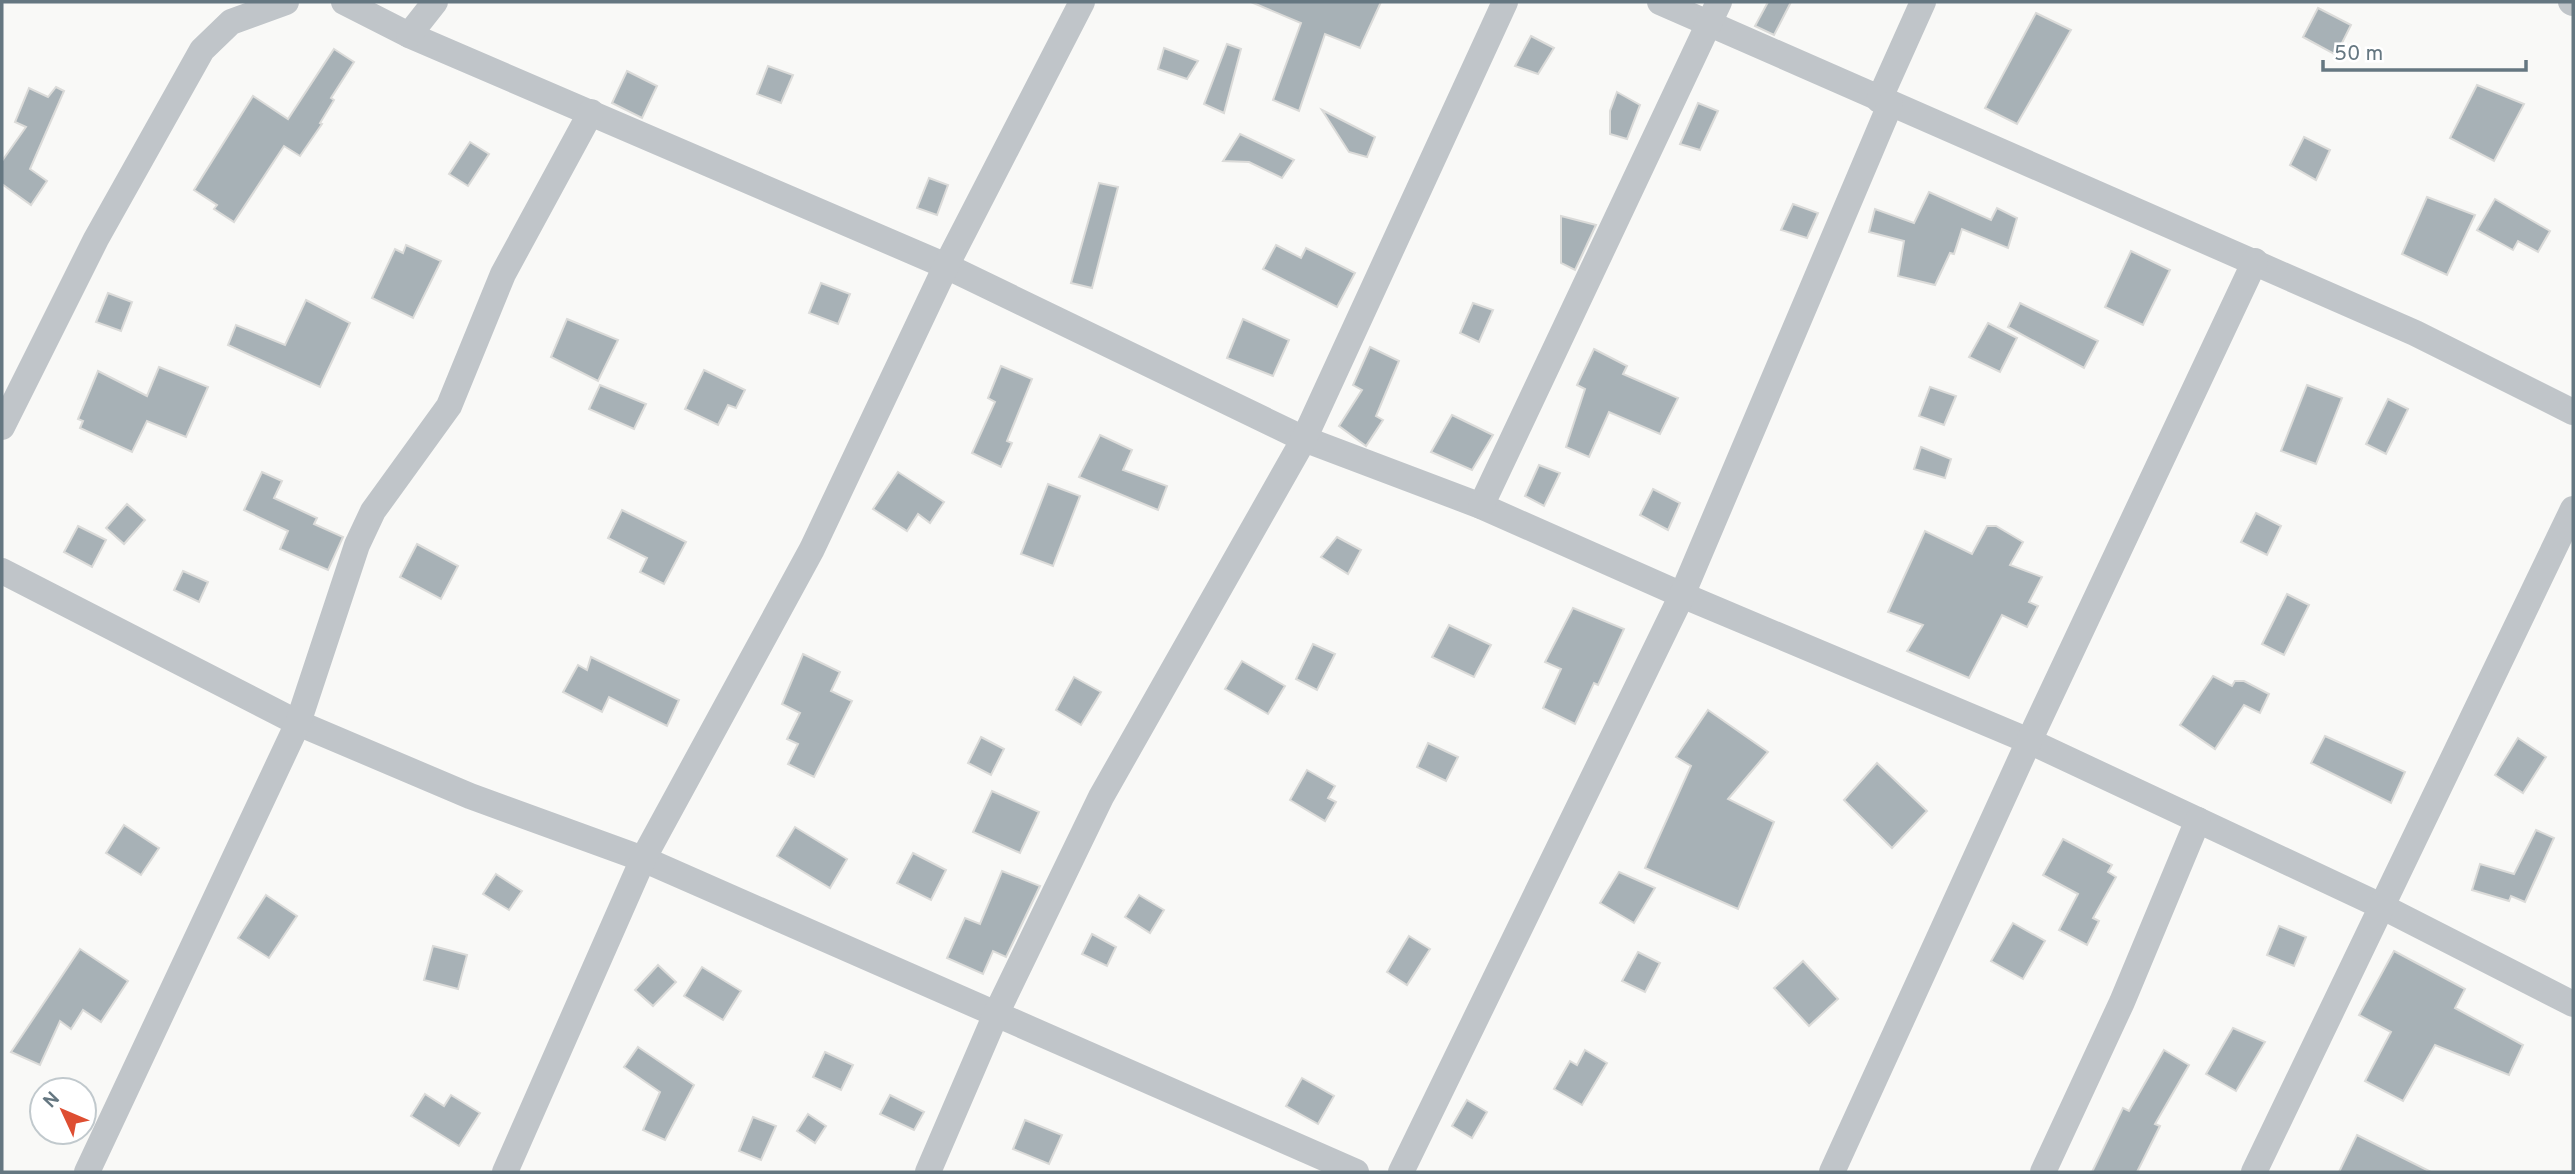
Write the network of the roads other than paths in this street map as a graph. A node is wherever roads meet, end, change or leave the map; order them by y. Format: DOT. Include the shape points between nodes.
graph roads {
  1 [pos="286,2"];
  2 [pos="344,2"];
  3 [pos="435,2"];
  4 [pos="1082,2"];
  5 [pos="1504,2"];
  6 [pos="1660,2"];
  7 [pos="1923,2"];
  8 [pos="1714,12"];
  9 [pos="410,35"];
  10 [pos="1885,103"];
  11 [pos="591,112"];
  12 [pos="2255,261"];
  13 [pos="946,266"];
  14 [pos="2573,412"];
  15 [pos="2,427"];
  16 [pos="1304,439"];
  17 [pos="1481,506"];
  18 [pos="2573,509"];
  19 [pos="2,571"];
  20 [pos="1682,595"];
  21 [pos="298,723"];
  22 [pos="2029,741"];
  23 [pos="2199,820"];
  24 [pos="643,859"];
  25 [pos="2381,906"];
  26 [pos="2573,1004"];
  27 [pos="996,1014"];
  28 [pos="87,1172"];
  29 [pos="505,1172"];
  30 [pos="928,1172"];
  31 [pos="1356,1172"];
  32 [pos="1401,1172"];
  33 [pos="1832,1172"];
  34 [pos="2043,1172"];
  35 [pos="2254,1172"];
  1 -- 15 [label="street" via="231,22 202,50 96,239"];
  2 -- 9 [label="street"];
  3 -- 9 [label="street"];
  4 -- 13 [label="street"];
  5 -- 16 [label="street"];
  6 -- 8 [label="street"];
  7 -- 10 [label="street"];
  8 -- 10 [label="street"];
  8 -- 17 [label="street"];
  9 -- 11 [label="street"];
  10 -- 12 [label="street"];
  10 -- 20 [label="street"];
  11 -- 13 [label="street"];
  11 -- 21 [label="street" via="503,274 449,407 373,511 357,545"];
  12 -- 14 [label="street" via="2415,333"];
  12 -- 22 [label="street"];
  13 -- 16 [label="street"];
  13 -- 24 [label="street" via="818,537"];
  16 -- 17 [label="street"];
  16 -- 27 [label="street" via="1130,741"];
  17 -- 20 [label="street"];
  18 -- 25 [label="street"];
  19 -- 21 [label="street"];
  20 -- 22 [label="street"];
  20 -- 32 [label="street"];
  21 -- 24 [label="street" via="470,796"];
  21 -- 28 [label="street"];
  22 -- 23 [label="street"];
  22 -- 33 [label="street"];
  23 -- 25 [label="street"];
  23 -- 34 [label="street"];
  24 -- 27 [label="street"];
  24 -- 29 [label="street"];
  25 -- 26 [label="street"];
  25 -- 35 [label="street"];
  27 -- 30 [label="street"];
  27 -- 31 [label="street"];
}
